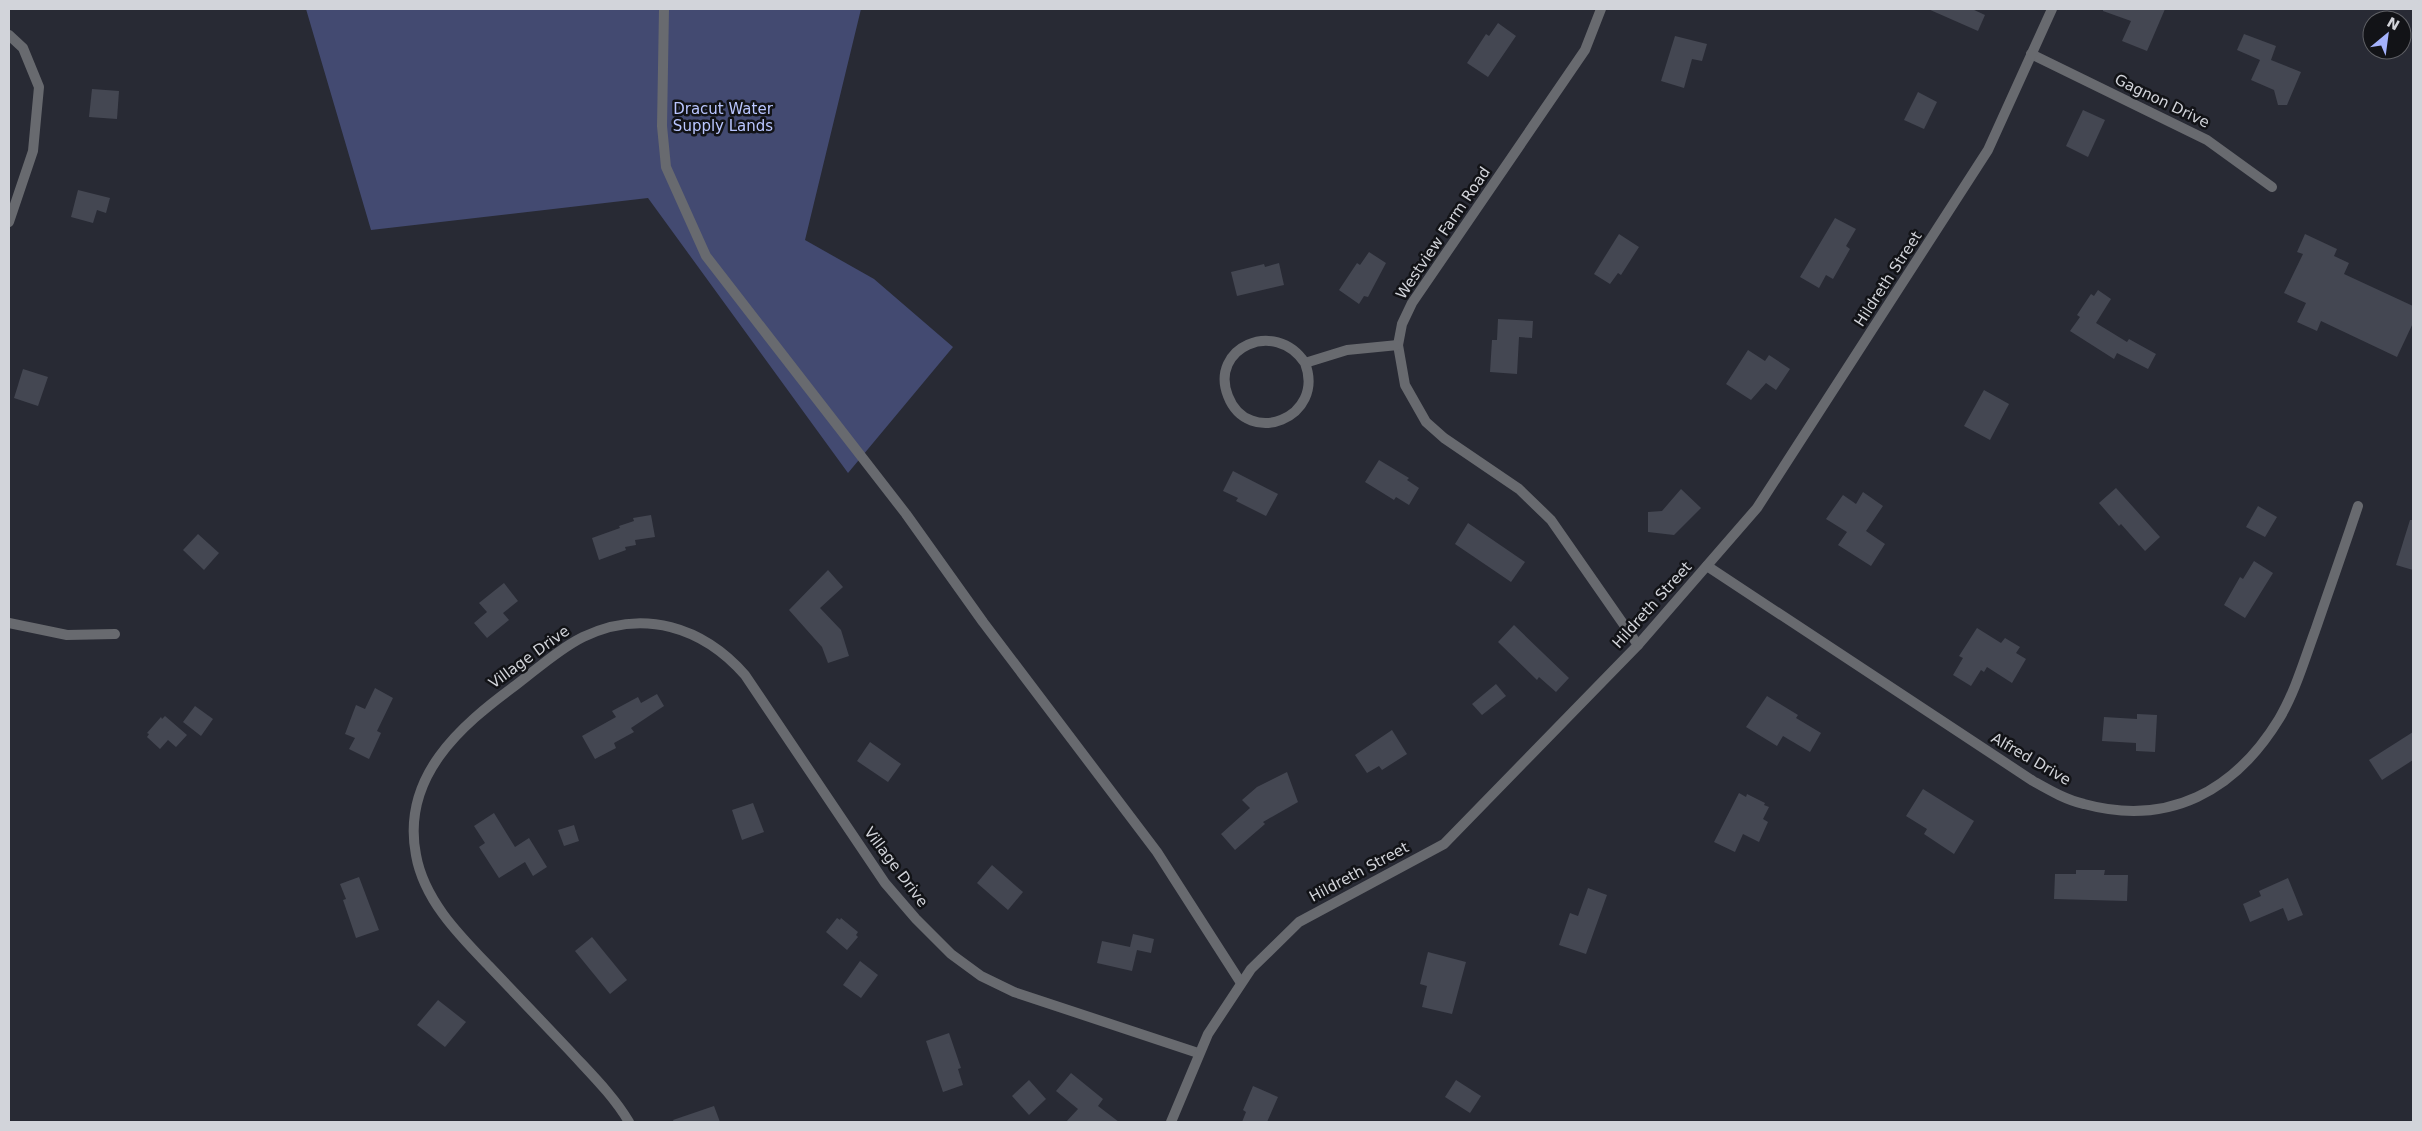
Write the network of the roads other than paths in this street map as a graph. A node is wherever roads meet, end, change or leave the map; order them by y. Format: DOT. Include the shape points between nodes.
graph roads {
  1 [pos="664,9"];
  2 [pos="1601,9"];
  3 [pos="2052,9"];
  4 [pos="9,35"];
  5 [pos="2032,54"];
  6 [pos="2272,187"];
  7 [pos="9,222"];
  8 [pos="1398,345"];
  9 [pos="1304,363"];
  10 [pos="2358,506"];
  11 [pos="1706,566"];
  12 [pos="9,624"];
  13 [pos="115,634"];
  14 [pos="1638,645"];
  15 [pos="1241,983"];
  16 [pos="1198,1053"];
  17 [pos="629,1122"];
  18 [pos="1170,1122"];
  1 -- 15 [label="street" via="662,126 666,167 706,256 906,514 983,622 1157,852"];
  2 -- 8 [label="street, Westview Farm Road" via="1585,50 1412,303 1402,324"];
  3 -- 5 [label="street, Hildreth Street"];
  4 -- 7 [label="street" via="24,48 39,87 33,152"];
  5 -- 6 [label="street, Gagnon Drive" via="2207,140"];
  5 -- 11 [label="street, Hildreth Street" via="1988,150 1757,508"];
  8 -- 9 [label="street" via="1347,350"];
  8 -- 14 [label="street, Westview Farm Road" via="1405,385 1426,422 1519,489 1552,520"];
  9 -- 9 [label="street" via="1300,355 1286,344 1268,340 1250,343 1236,353 1227,369 1228,396 1238,411 1253,421 1280,421 1295,412 1306,398 1309,380"];
  10 -- 11 [label="street, Alfred Drive" via="2297,682 2280,718 2266,738 2230,777 2211,791 2190,802 2138,812 2083,804 2032,781"];
  11 -- 14 [label="street, Hildreth Street"];
  12 -- 13 [label="street" via="67,635"];
  14 -- 15 [label="street, Hildreth Street" via="1444,844 1299,922 1251,968"];
  15 -- 16 [label="street, Hildreth Street"];
  16 -- 17 [label="street, Village Drive" via="1026,997 970,970 933,937 885,883 732,660 699,637 680,629 640,623 620,625 595,632 565,648 461,729 439,755 425,781 416,809 413,838 424,881 453,926 600,1083"];
  16 -- 18 [label="street, Hildreth Street"];
}
